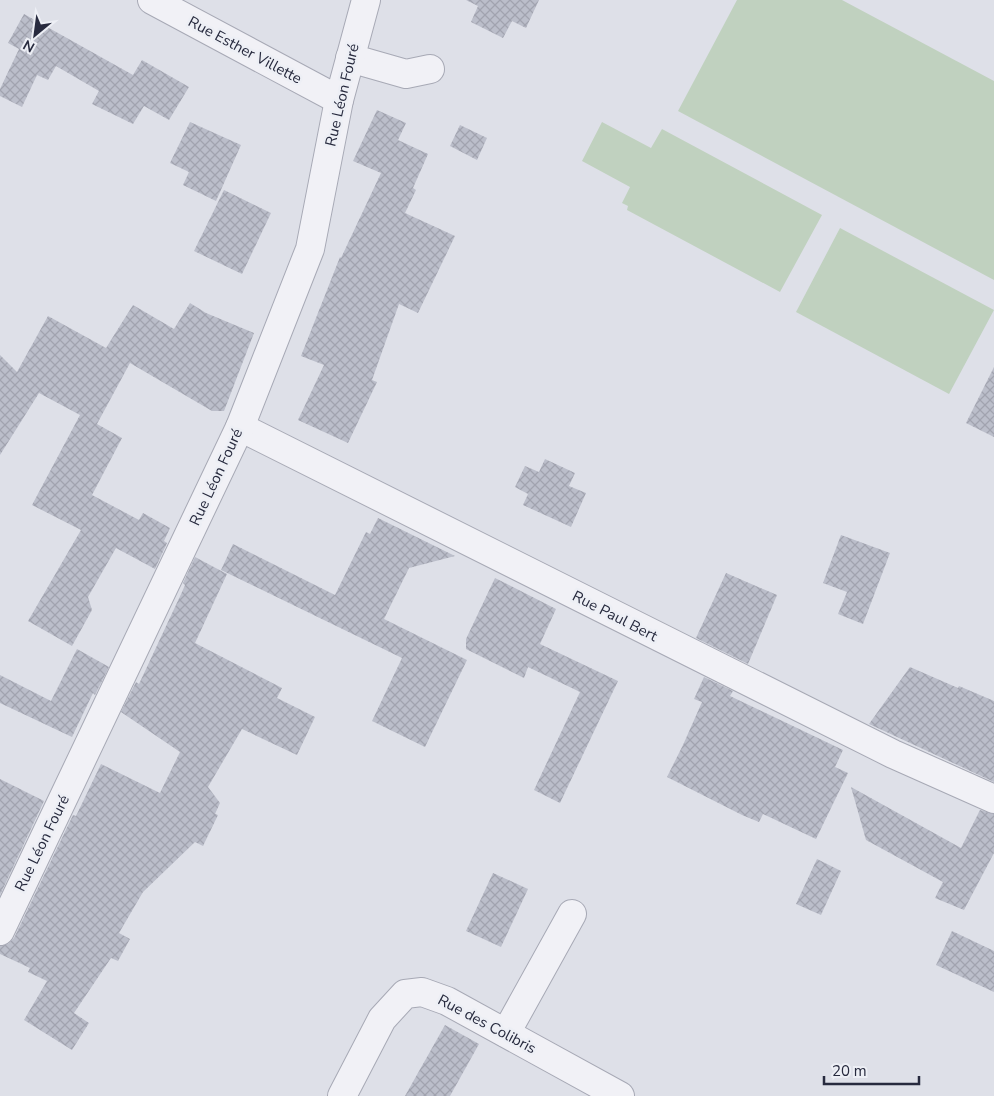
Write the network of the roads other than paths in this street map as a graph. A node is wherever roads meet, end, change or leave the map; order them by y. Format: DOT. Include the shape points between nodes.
graph roads {
  1 [pos="152,0"];
  2 [pos="366,0"];
  3 [pos="350,58"];
  4 [pos="430,69"];
  5 [pos="339,100"];
  6 [pos="240,427"];
  7 [pos="994,799"];
  8 [pos="572,914"];
  9 [pos="0,931"];
  10 [pos="506,1034"];
  11 [pos="342,1096"];
  12 [pos="620,1096"];
  1 -- 5 [label="street, Rue Esther Villette"];
  2 -- 3 [label="street, Rue Léon Fouré"];
  3 -- 4 [label="street" via="406,74"];
  3 -- 5 [label="street, Rue Léon Fouré"];
  5 -- 6 [label="street, Rue Léon Fouré" via="310,249"];
  6 -- 7 [label="street, Rue Paul Bert" via="884,750"];
  6 -- 9 [label="street, Rue Léon Fouré"];
  8 -- 10 [label="street"];
  10 -- 11 [label="street, Rue des Colibris" via="447,1001 422,992 405,994 382,1018"];
  10 -- 12 [label="street, Rue des Colibris"];
}
